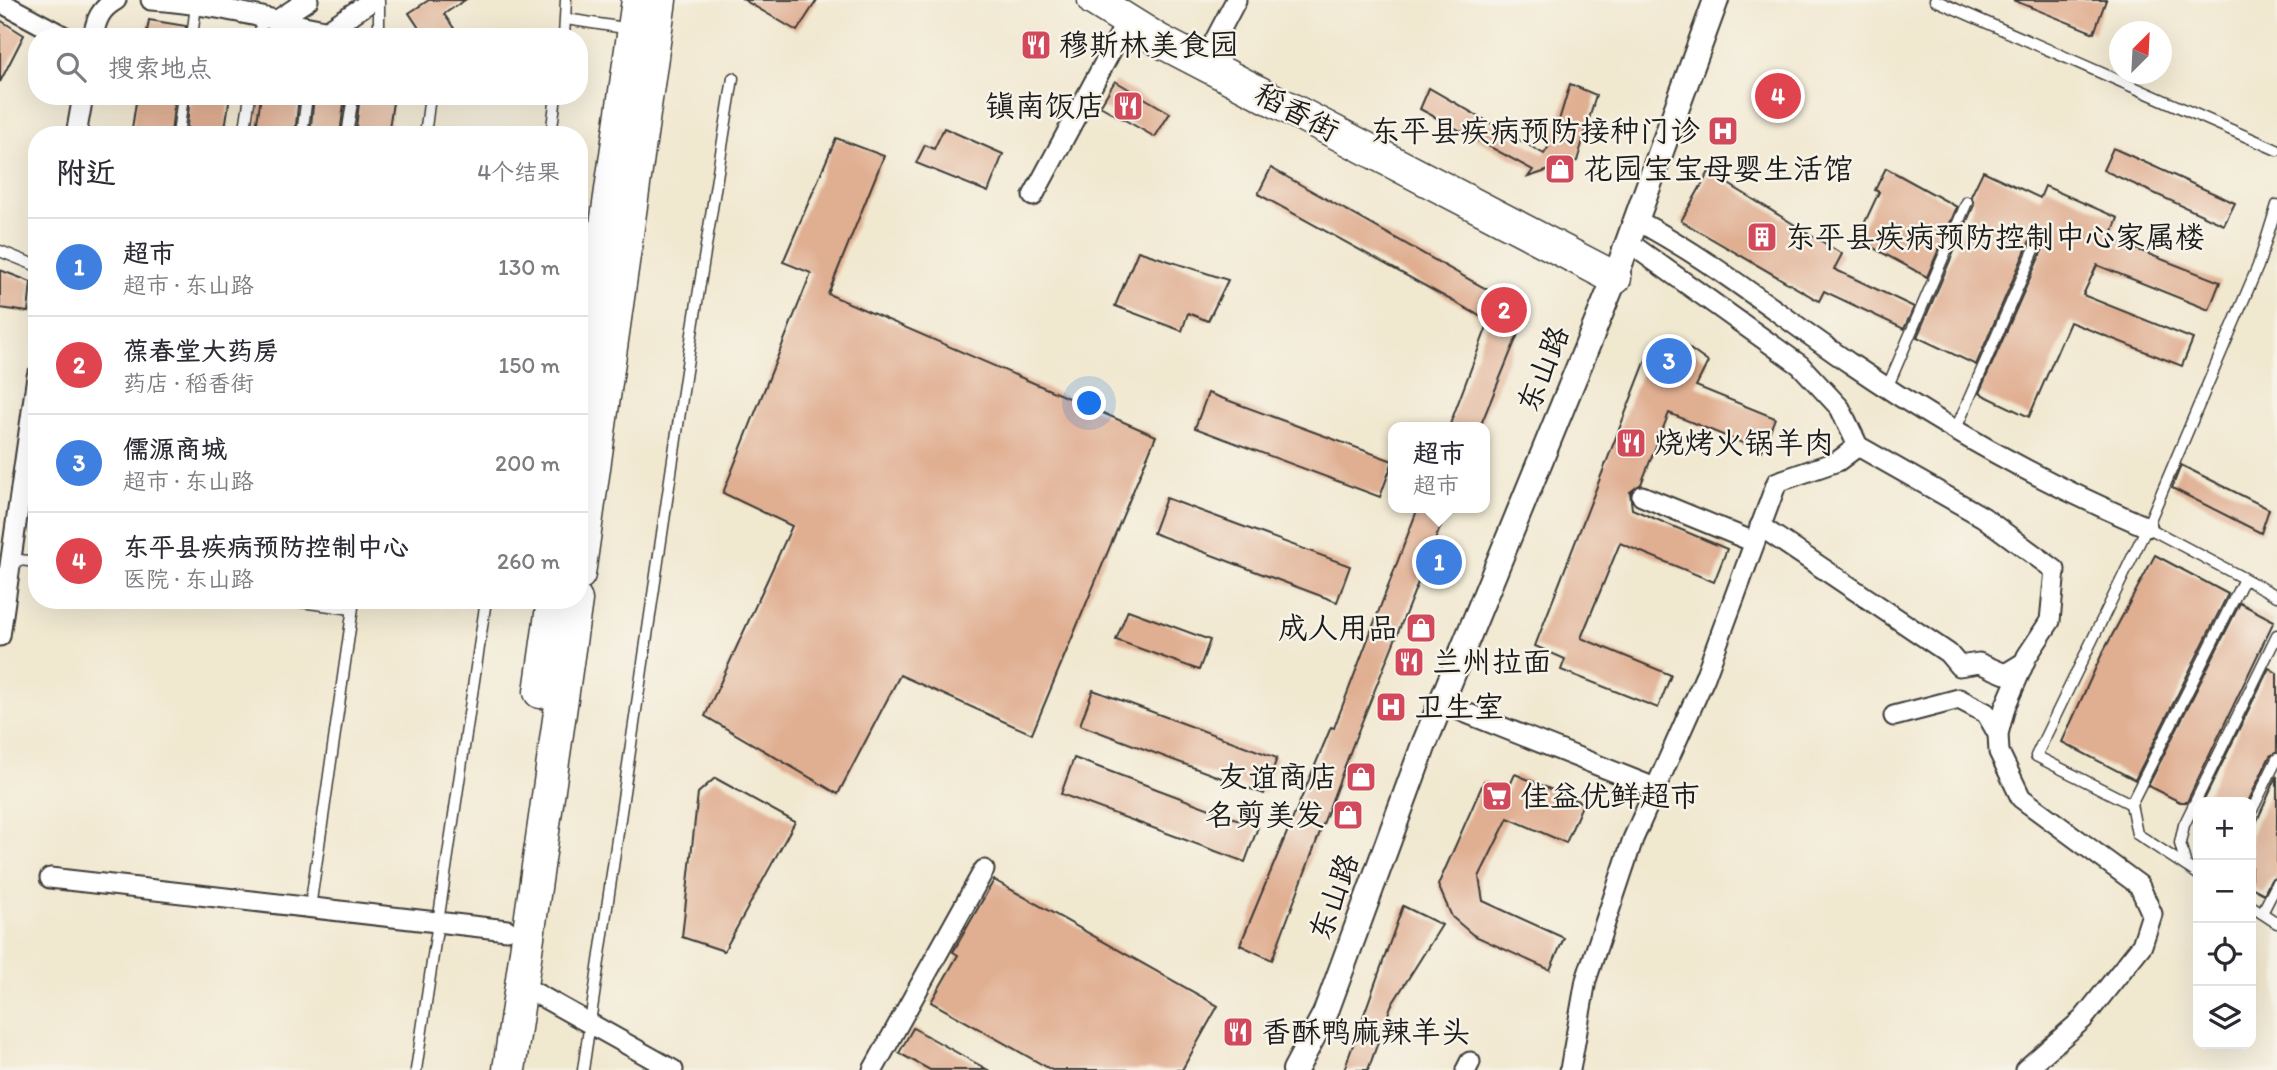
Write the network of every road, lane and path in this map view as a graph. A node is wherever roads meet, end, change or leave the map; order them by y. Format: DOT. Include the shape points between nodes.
graph roads {
  1 [pos="116,0"];
  2 [pos="151,0"];
  3 [pos="308,0"];
  4 [pos="376,0"];
  5 [pos="566,0"];
  6 [pos="660,0"];
  7 [pos="1094,0"];
  8 [pos="1236,0"];
  9 [pos="1716,0"];
  10 [pos="1935,0"];
  11 [pos="0,2"];
  12 [pos="196,5"];
  13 [pos="234,5"];
  14 [pos="635,15"];
  15 [pos="271,18"];
  16 [pos="566,19"];
  17 [pos="1127,21"];
  18 [pos="48,28"];
  19 [pos="95,28"];
  20 [pos="192,28"];
  21 [pos="265,28"];
  22 [pos="303,28"];
  23 [pos="328,28"];
  24 [pos="378,28"];
  25 [pos="565,28"];
  26 [pos="1203,63"];
  27 [pos="733,78"];
  28 [pos="81,105"];
  29 [pos="182,105"];
  30 [pos="249,105"];
  31 [pos="306,105"];
  32 [pos="352,105"];
  33 [pos="429,105"];
  34 [pos="555,105"];
  35 [pos="78,126"];
  36 [pos="179,126"];
  37 [pos="245,126"];
  38 [pos="303,126"];
  39 [pos="348,126"];
  40 [pos="426,126"];
  41 [pos="552,126"];
  42 [pos="2277,150"];
  43 [pos="1033,196"];
  44 [pos="1967,202"];
  45 [pos="2277,205"];
  46 [pos="1632,231"];
  47 [pos="2038,241"];
  48 [pos="0,251"];
  49 [pos="28,263"];
  50 [pos="1615,278"];
  51 [pos="588,315"];
  52 [pos="1887,388"];
  53 [pos="1955,431"];
  54 [pos="1858,446"];
  55 [pos="28,463"];
  56 [pos="1642,496"];
  57 [pos="588,510"];
  58 [pos="2147,527"];
  59 [pos="1757,534"];
  60 [pos="11,559"];
  61 [pos="28,561"];
  62 [pos="2244,579"];
  63 [pos="2277,596"];
  64 [pos="352,609"];
  65 [pos="485,609"];
  66 [pos="552,609"];
  67 [pos="575,609"];
  68 [pos="2277,635"];
  69 [pos="0,636"];
  70 [pos="2024,663"];
  71 [pos="1441,703"];
  72 [pos="1894,716"];
  73 [pos="1998,734"];
  74 [pos="2277,759"];
  75 [pos="1655,788"];
  76 [pos="2256,802"];
  77 [pos="2131,804"];
  78 [pos="2186,866"];
  79 [pos="984,870"];
  80 [pos="2193,871"];
  81 [pos="50,878"];
  82 [pos="2277,884"];
  83 [pos="310,908"];
  84 [pos="2256,909"];
  85 [pos="2262,913"];
  86 [pos="438,922"];
  87 [pos="2277,923"];
  88 [pos="507,930"];
  89 [pos="521,985"];
  90 [pos="589,1023"];
  91 [pos="416,1070"];
  92 [pos="487,1070"];
  93 [pos="509,1070"];
  94 [pos="583,1070"];
  95 [pos="673,1070"];
  96 [pos="873,1070"];
  97 [pos="1295,1070"];
  98 [pos="1570,1070"];
  99 [pos="2025,1070"];
  1 -- 19 [label="street" via="104,7"];
  2 -- 12 [label="street"];
  3 -- 15 [label="street"];
  4 -- 23 [label="street"];
  4 -- 24 [label="lane"];
  5 -- 16 [label="lane"];
  6 -- 57 [label="main road"];
  7 -- 17 [label="main road, 稻香街"];
  8 -- 26 [label="street"];
  9 -- 46 [label="street, 东山路"];
  10 -- 42 [label="lane"];
  11 -- 18 [label="street"];
  12 -- 13 [label="street"];
  12 -- 20 [label="lane"];
  13 -- 15 [label="street"];
  14 -- 16 [label="lane"];
  14 -- 51 [label="main road"];
  15 -- 21 [label="lane"];
  15 -- 22 [label="street"];
  16 -- 25 [label="lane"];
  17 -- 26 [label="main road, 稻香街"];
  17 -- 43 [label="street"];
  26 -- 50 [label="main road, 稻香街"];
  27 -- 90 [label="lane"];
  28 -- 35 [label="street"];
  29 -- 36 [label="lane"];
  30 -- 37 [label="lane"];
  31 -- 38 [label="lane"];
  32 -- 39 [label="lane"];
  33 -- 40 [label="lane"];
  34 -- 41 [label="lane"];
  44 -- 52 [label="lane"];
  45 -- 58 [label="lane" via="2258,266"];
  46 -- 50 [label="street, 东山路"];
  46 -- 52 [label="street" via="1678,242"];
  46 -- 54 [label="street" via="1800,365 1840,408"];
  47 -- 53 [label="lane"];
  48 -- 49 [label="lane"];
  50 -- 71 [label="street, 东山路"];
  52 -- 53 [label="street"];
  53 -- 58 [label="street" via="2076,497"];
  54 -- 59 [label="street" via="1838,461 1777,482"];
  54 -- 70 [label="street" via="1983,517 2055,570 2050,621"];
  55 -- 60 [label="street"];
  56 -- 59 [label="street"];
  58 -- 62 [label="lane"];
  58 -- 77 [label="lane" via="2036,756"];
  59 -- 70 [label="street" via="1948,653 1959,666 1979,663 2005,674"];
  59 -- 75 [label="street" via="1705,677"];
  60 -- 61 [label="lane"];
  60 -- 69 [label="street"];
  62 -- 63 [label="lane"];
  62 -- 77 [label="lane"];
  64 -- 83 [label="lane"];
  65 -- 86 [label="lane"];
  66 -- 88 [label="main road"];
  67 -- 89 [label="main road"];
  68 -- 78 [label="lane" via="2184,825 2180,843"];
  70 -- 73 [label="street"];
  71 -- 75 [label="street"];
  71 -- 97 [label="street, 东山路" via="1325,1014"];
  72 -- 73 [label="street" via="1959,699 1986,713"];
  73 -- 99 [label="street" via="1999,752 2021,798 2139,885 2152,914 2142,945 2083,1020"];
  74 -- 76 [label="lane"];
  75 -- 98 [label="street" via="1586,980"];
  77 -- 78 [label="lane" via="2137,834"];
  78 -- 80 [label="lane"];
  79 -- 96 [label="street"];
  81 -- 83 [label="street"];
  82 -- 85 [label="lane"];
  83 -- 86 [label="street"];
  84 -- 85 [label="lane"];
  85 -- 87 [label="lane"];
  86 -- 88 [label="street"];
  86 -- 91 [label="lane"];
  88 -- 92 [label="main road"];
  89 -- 90 [label="street"];
  89 -- 93 [label="main road"];
  90 -- 94 [label="lane"];
  90 -- 95 [label="street"];
}
